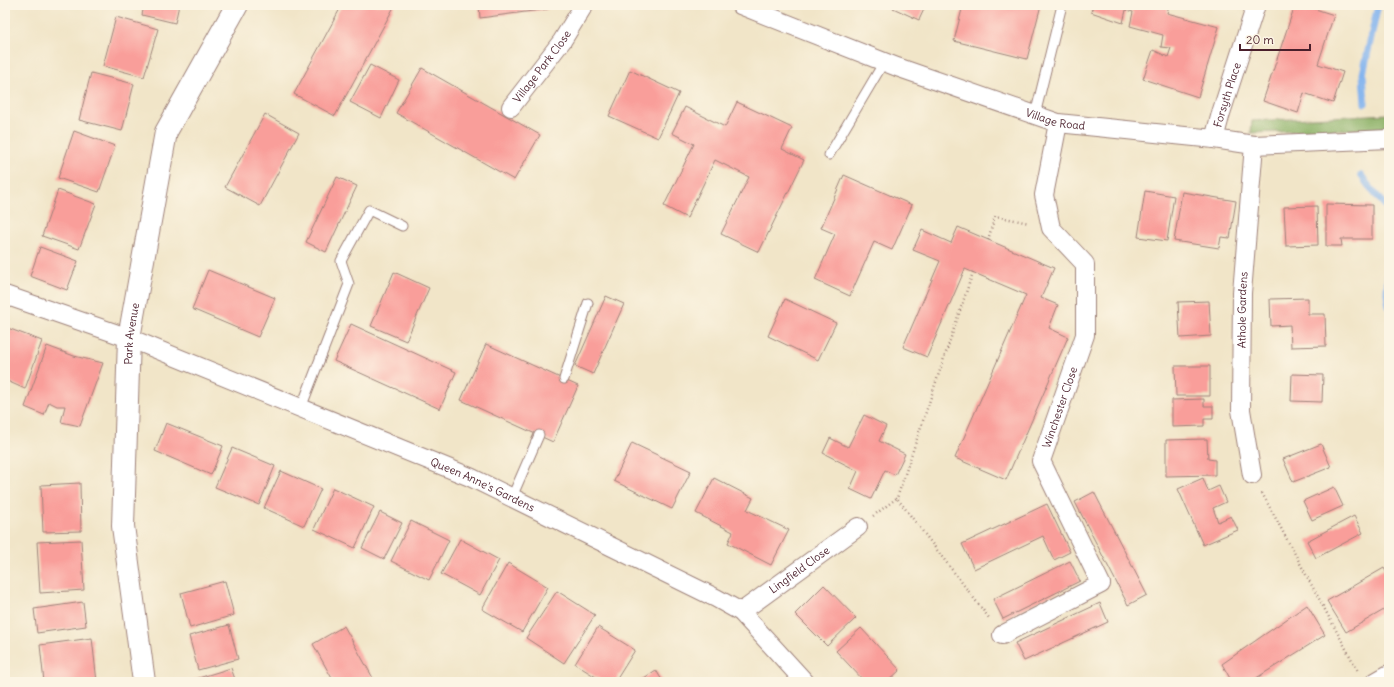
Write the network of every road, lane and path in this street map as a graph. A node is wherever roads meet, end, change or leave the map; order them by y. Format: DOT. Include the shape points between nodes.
graph roads {
  1 [pos="237,5"];
  2 [pos="584,5"];
  3 [pos="740,5"];
  4 [pos="1062,5"];
  5 [pos="1256,5"];
  6 [pos="884,62"];
  7 [pos="511,106"];
  8 [pos="1035,115"];
  9 [pos="1058,123"];
  10 [pos="1214,139"];
  11 [pos="1389,140"];
  12 [pos="1254,145"];
  13 [pos="829,155"];
  14 [pos="402,226"];
  15 [pos="1051,228"];
  16 [pos="988,240"];
  17 [pos="974,272"];
  18 [pos="5,295"];
  19 [pos="588,303"];
  20 [pos="129,338"];
  21 [pos="564,379"];
  22 [pos="301,408"];
  23 [pos="538,435"];
  24 [pos="1252,475"];
  25 [pos="512,497"];
  26 [pos="897,498"];
  27 [pos="858,527"];
  28 [pos="741,612"];
  29 [pos="1002,635"];
  30 [pos="1389,674"];
  31 [pos="1367,679"];
  32 [pos="144,682"];
  33 [pos="805,682"];
  1 -- 20 [label="street, Park Avenue" via="166,132"];
  2 -- 7 [label="street, Village Park Close" via="562,41"];
  3 -- 6 [label="street, Village Road"];
  4 -- 8 [label="lane"];
  5 -- 10 [label="street, Forsyth Place"];
  6 -- 8 [label="street, Village Road"];
  6 -- 13 [label="lane"];
  8 -- 9 [label="street, Village Road"];
  9 -- 10 [label="street, Village Road"];
  9 -- 15 [label="street" via="1044,195"];
  10 -- 12 [label="street, Village Road"];
  11 -- 12 [label="street, Village Road"];
  12 -- 24 [label="street, Athole Gardens" via="1242,293 1241,402"];
  14 -- 22 [label="lane" via="369,210 341,261 349,284"];
  15 -- 16 [label="path" via="995,216"];
  15 -- 29 [label="street, Winchester Close" via="1085,264 1085,335 1041,461 1100,584"];
  17 -- 26 [label="path"];
  18 -- 20 [label="street, Queen Anne's Gardens"];
  19 -- 21 [label="lane"];
  20 -- 22 [label="street, Queen Anne's Gardens"];
  20 -- 32 [label="street, Park Avenue" via="123,526"];
  22 -- 25 [label="street, Queen Anne's Gardens" via="470,477"];
  23 -- 25 [label="lane"];
  24 -- 31 [label="path"];
  25 -- 28 [label="street, Queen Anne's Gardens"];
  26 -- 27 [label="path"];
  26 -- 29 [label="path"];
  27 -- 28 [label="street, Lingfield Close"];
  28 -- 33 [label="street, Queen Anne's Gardens"];
  30 -- 31 [label="street"];
}
